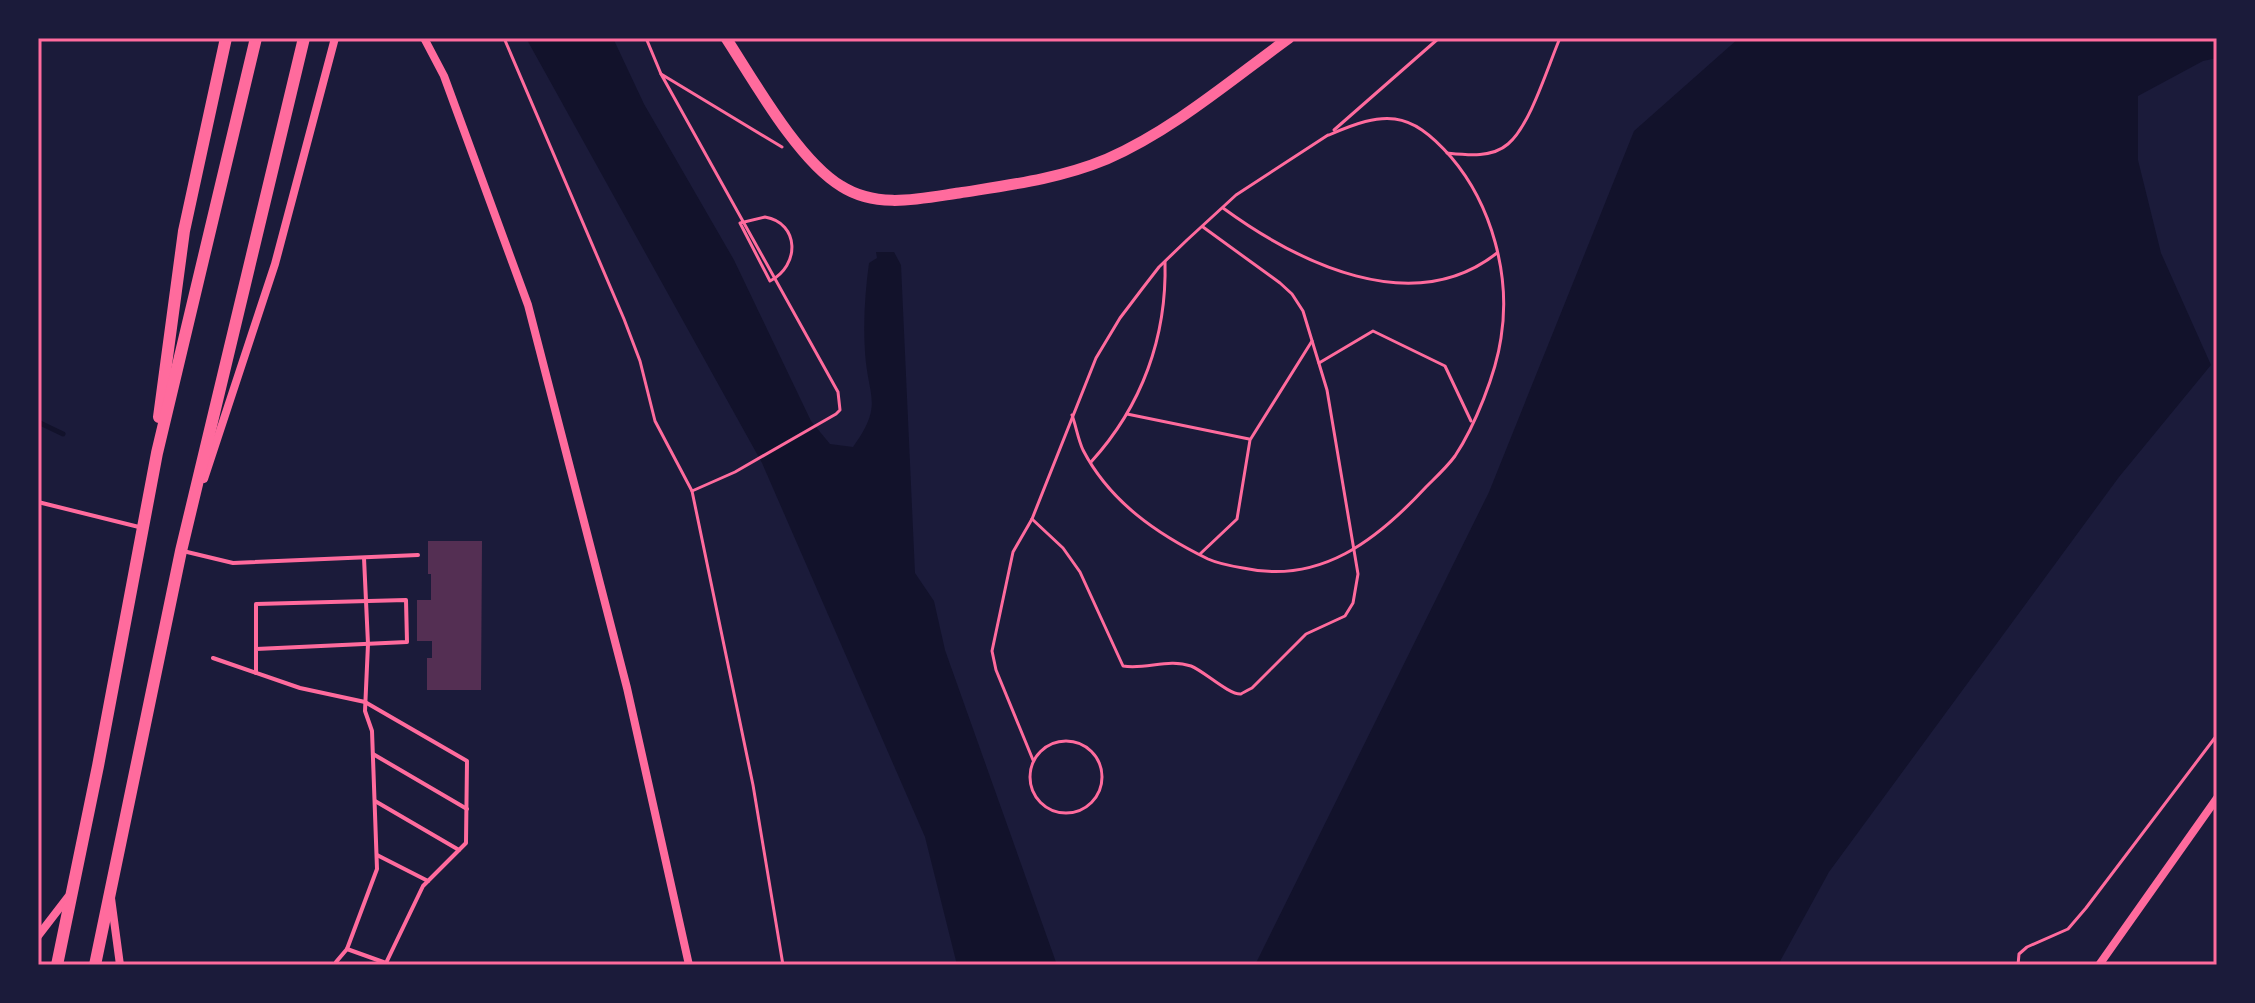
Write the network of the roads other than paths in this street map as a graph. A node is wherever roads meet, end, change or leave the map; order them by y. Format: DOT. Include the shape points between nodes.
graph roads {
  1 [pos="226,38"];
  2 [pos="256,38"];
  3 [pos="304,38"];
  4 [pos="335,38"];
  5 [pos="424,38"];
  6 [pos="726,38"];
  7 [pos="1289,38"];
  8 [pos="157,453"];
  9 [pos="38,502"];
  10 [pos="142,528"];
  11 [pos="185,537"];
  12 [pos="181,551"];
  13 [pos="418,555"];
  14 [pos="364,558"];
  15 [pos="366,601"];
  16 [pos="368,644"];
  17 [pos="256,649"];
  18 [pos="213,658"];
  19 [pos="256,673"];
  20 [pos="365,702"];
  21 [pos="373,754"];
  22 [pos="2217,798"];
  23 [pos="375,801"];
  24 [pos="467,809"];
  25 [pos="460,850"];
  26 [pos="377,855"];
  27 [pos="428,881"];
  28 [pos="71,893"];
  29 [pos="111,897"];
  30 [pos="38,936"];
  31 [pos="347,949"];
  32 [pos="336,962"];
  33 [pos="57,965"];
  34 [pos="95,965"];
  35 [pos="120,965"];
  36 [pos="689,965"];
  37 [pos="2099,965"];
  1 -- 8 [label="main road" via="184,231"];
  2 -- 8 [label="main road"];
  3 -- 11 [label="main road"];
  4 -- 11 [label="street" via="275,264"];
  5 -- 36 [label="street" via="444,76 528,305 627,688"];
  6 -- 7 [label="street" via="780,122 821,171 839,186 880,201 1025,182 1108,158 1160,130"];
  8 -- 10 [label="main road"];
  9 -- 10 [label="lane"];
  10 -- 28 [label="main road"];
  11 -- 12 [label="main road"];
  12 -- 14 [label="lane" via="233,563"];
  12 -- 29 [label="main road"];
  13 -- 14 [label="lane"];
  14 -- 15 [label="lane"];
  15 -- 16 [label="lane"];
  15 -- 16 [label="lane" via="406,600 407,642"];
  15 -- 17 [label="lane" via="256,604"];
  16 -- 17 [label="lane"];
  16 -- 20 [label="lane"];
  17 -- 19 [label="lane"];
  18 -- 19 [label="lane"];
  19 -- 20 [label="lane"];
  20 -- 21 [label="lane"];
  20 -- 24 [label="lane" via="467,761"];
  21 -- 23 [label="lane"];
  21 -- 24 [label="lane"];
  22 -- 37 [label="street"];
  23 -- 25 [label="lane"];
  23 -- 26 [label="lane"];
  24 -- 25 [label="lane" via="466,843"];
  25 -- 27 [label="lane"];
  26 -- 27 [label="lane"];
  26 -- 31 [label="lane" via="377,869"];
  27 -- 31 [label="lane" via="386,963"];
  28 -- 30 [label="street"];
  28 -- 33 [label="main road"];
  29 -- 34 [label="main road"];
  29 -- 35 [label="street"];
  31 -- 32 [label="lane"];
}
